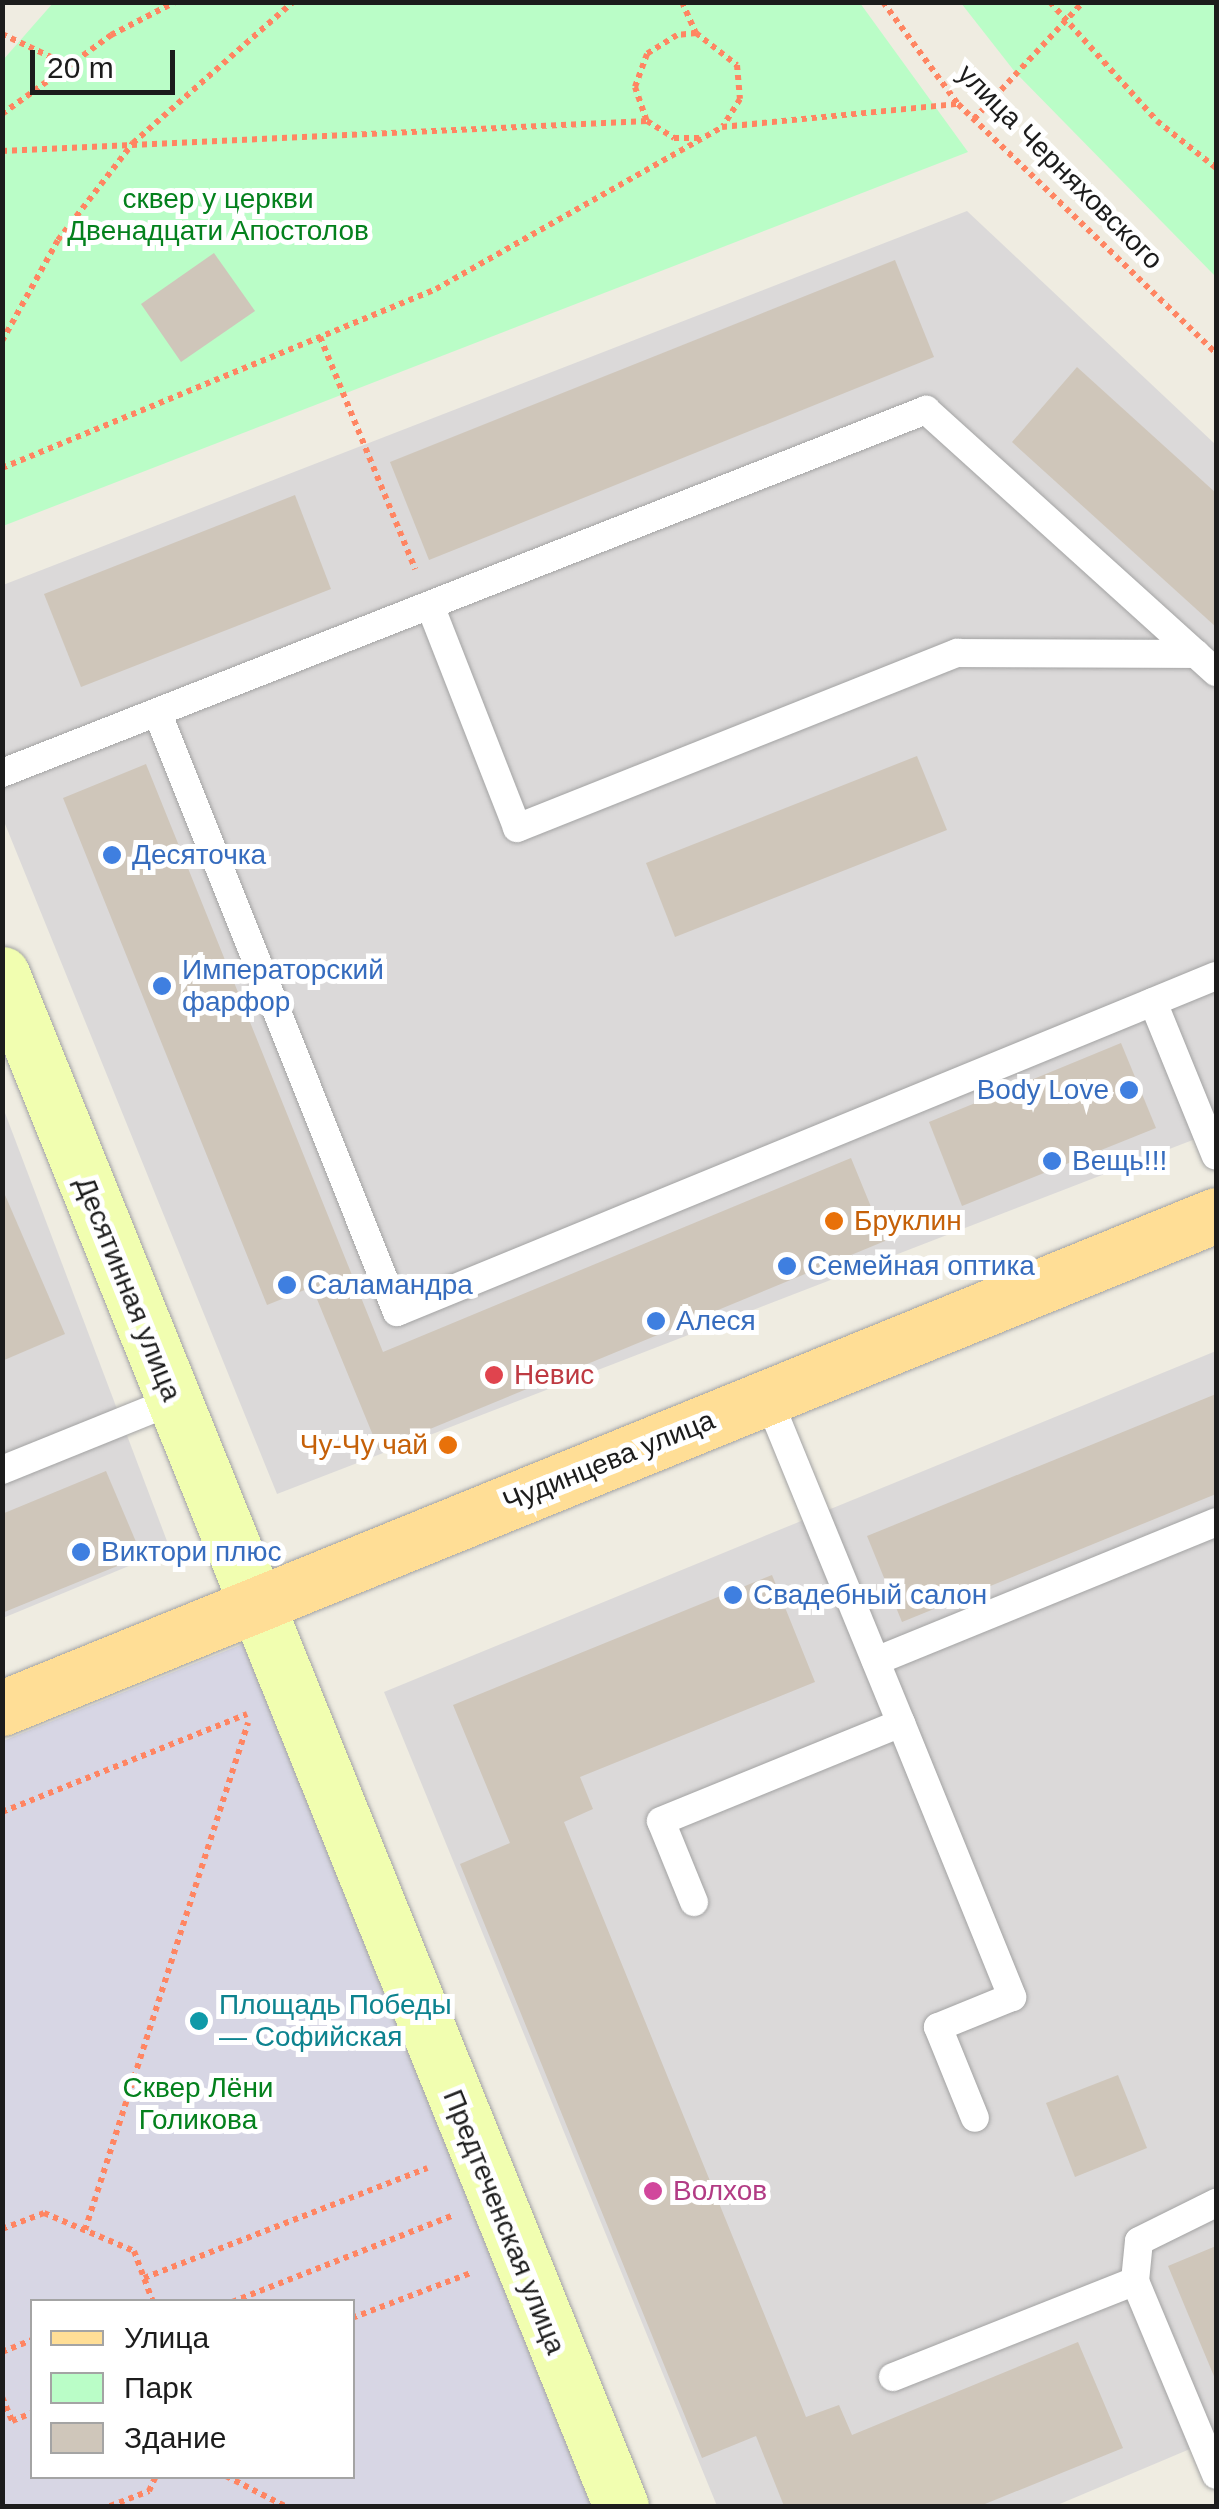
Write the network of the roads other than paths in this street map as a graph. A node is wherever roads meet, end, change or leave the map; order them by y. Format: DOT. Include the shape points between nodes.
graph roads {
  1 [pos="430,608"];
  2 [pos="1206,663"];
  3 [pos="158,714"];
  4 [pos="2,773"];
  5 [pos="2,974"];
  6 [pos="1216,976"];
  7 [pos="1153,1002"];
  8 [pos="1216,1156"];
  9 [pos="1216,1215"];
  10 [pos="768,1398"];
  11 [pos="173,1401"];
  12 [pos="2,1470"];
  13 [pos="1216,1522"];
  14 [pos="253,1604"];
  15 [pos="876,1661"];
  16 [pos="2,1708"];
  17 [pos="901,1722"];
  18 [pos="694,1902"];
  19 [pos="975,2118"];
  20 [pos="1216,2203"];
  21 [pos="1135,2280"];
  22 [pos="893,2376"];
  23 [pos="1216,2475"];
  24 [pos="621,2506"];
  1 -- 2 [label="lane" via="926,410"];
  1 -- 2 [label="lane" via="518,828 957,653"];
  1 -- 3 [label="lane"];
  3 -- 4 [label="lane"];
  3 -- 7 [label="lane" via="397,1312"];
  5 -- 11 [label="street, Десятинная улица"];
  6 -- 7 [label="lane"];
  7 -- 8 [label="lane"];
  9 -- 10 [label="main road, Чудинцева улица"];
  10 -- 14 [label="main road, Чудинцева улица"];
  10 -- 15 [label="lane"];
  11 -- 12 [label="lane"];
  11 -- 14 [label="street, Десятинная улица"];
  13 -- 15 [label="lane"];
  14 -- 16 [label="main road, Чудинцева улица"];
  14 -- 24 [label="street, Предтеченская улица"];
  15 -- 17 [label="lane"];
  17 -- 18 [label="lane" via="661,1820"];
  17 -- 19 [label="lane" via="1012,1996 938,2027"];
  20 -- 21 [label="lane" via="1139,2241"];
  21 -- 22 [label="lane"];
  21 -- 23 [label="lane"];
}
